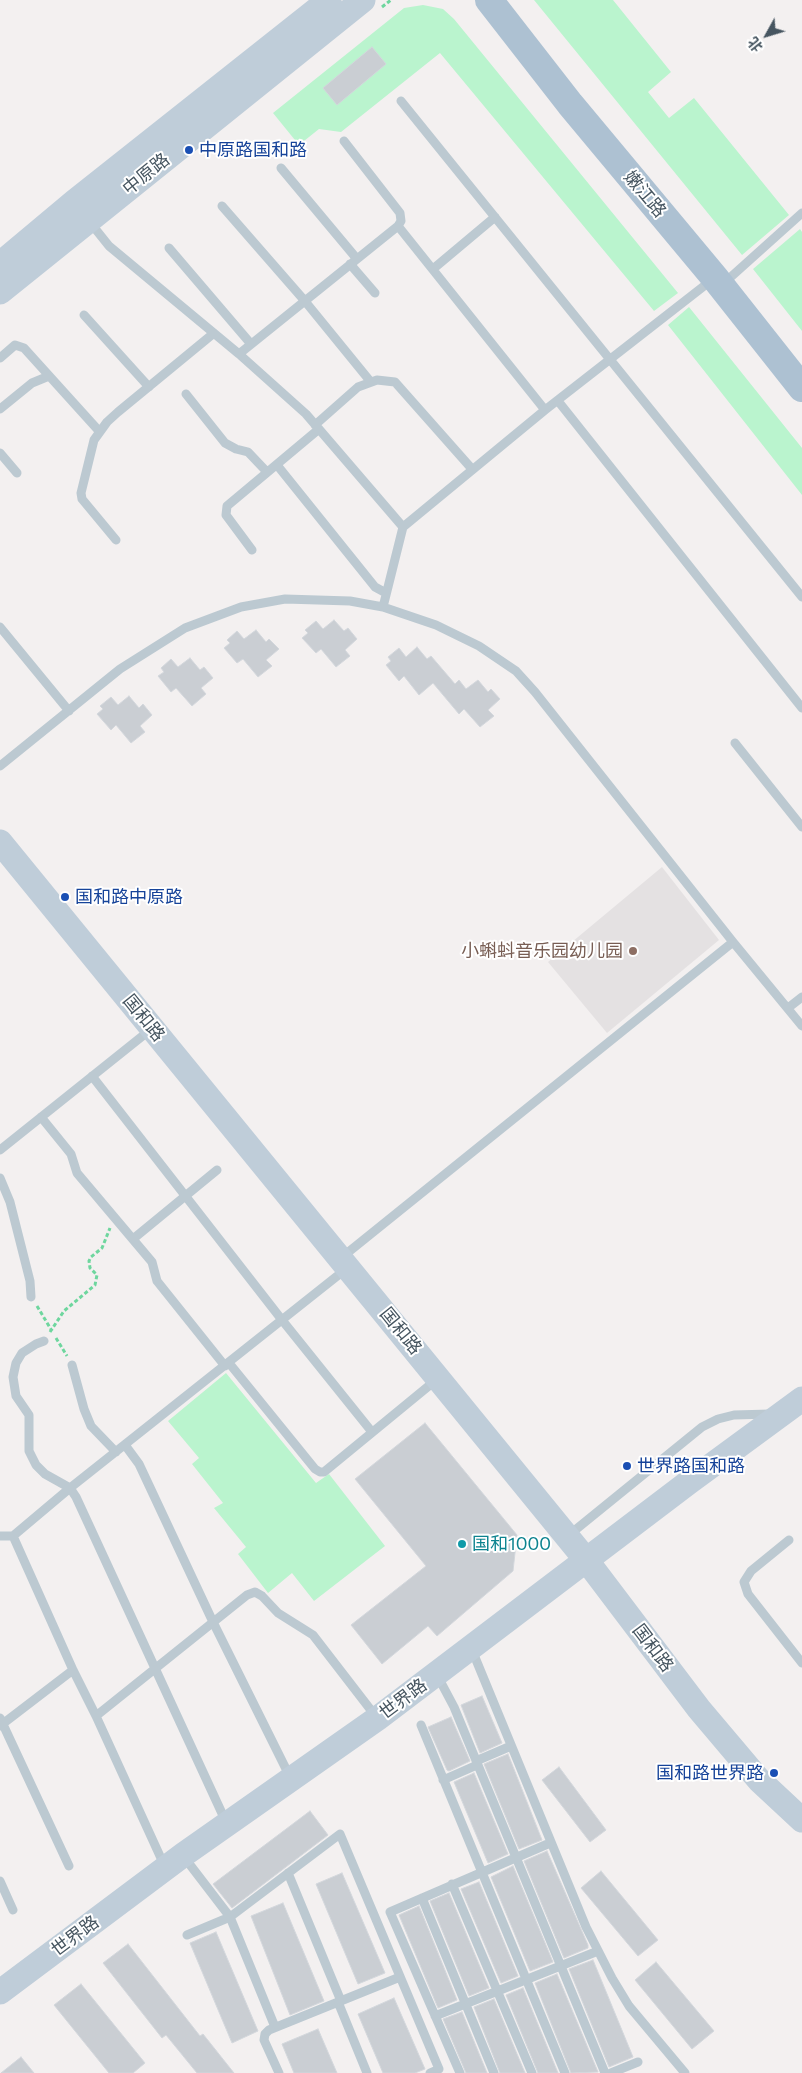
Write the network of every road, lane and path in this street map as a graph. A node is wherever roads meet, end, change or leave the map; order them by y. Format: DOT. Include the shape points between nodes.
graph roads {
  1 [pos="329,0"];
  2 [pos="363,0"];
  3 [pos="489,0"];
  4 [pos="401,101"];
  5 [pos="344,141"];
  6 [pos="281,168"];
  7 [pos="222,206"];
  8 [pos="802,213"];
  9 [pos="495,217"];
  10 [pos="88,220"];
  11 [pos="398,226"];
  12 [pos="168,248"];
  13 [pos="354,261"];
  14 [pos="0,264"];
  15 [pos="433,269"];
  16 [pos="718,282"];
  17 [pos="0,292"];
  18 [pos="374,293"];
  19 [pos="304,300"];
  20 [pos="84,315"];
  21 [pos="214,333"];
  22 [pos="251,344"];
  23 [pos="239,354"];
  24 [pos="0,358"];
  25 [pos="611,360"];
  26 [pos="49,376"];
  27 [pos="370,381"];
  28 [pos="149,387"];
  29 [pos="802,388"];
  30 [pos="186,394"];
  31 [pos="558,400"];
  32 [pos="0,409"];
  33 [pos="545,410"];
  34 [pos="317,427"];
  35 [pos="99,432"];
  36 [pos="0,453"];
  37 [pos="277,465"];
  38 [pos="472,469"];
  39 [pos="267,472"];
  40 [pos="17,473"];
  41 [pos="403,527"];
  42 [pos="116,540"];
  43 [pos="252,550"];
  44 [pos="386,593"];
  45 [pos="802,597"];
  46 [pos="383,607"];
  47 [pos="0,627"];
  48 [pos="802,708"];
  49 [pos="69,710"];
  50 [pos="736,742"];
  51 [pos="0,766"];
  52 [pos="802,827"];
  53 [pos="0,842"];
  54 [pos="733,942"];
  55 [pos="802,997"];
  56 [pos="788,1008"];
  57 [pos="802,1026"];
  58 [pos="152,1028"];
  59 [pos="92,1076"];
  60 [pos="41,1117"];
  61 [pos="0,1150"];
  62 [pos="217,1170"];
  63 [pos="0,1178"];
  64 [pos="186,1196"];
  65 [pos="115,1217"];
  66 [pos="133,1239"];
  67 [pos="345,1262"];
  68 [pos="31,1297"];
  69 [pos="282,1320"];
  70 [pos="44,1341"];
  71 [pos="227,1364"];
  72 [pos="72,1366"];
  73 [pos="439,1378"];
  74 [pos="795,1407"];
  75 [pos="372,1432"];
  76 [pos="125,1445"];
  77 [pos="116,1452"];
  78 [pos="70,1488"];
  79 [pos="0,1536"];
  80 [pos="13,1536"];
  81 [pos="567,1536"];
  82 [pos="789,1540"];
  83 [pos="587,1561"];
  84 [pos="213,1622"];
  85 [pos="471,1648"];
  86 [pos="802,1663"];
  87 [pos="154,1669"];
  88 [pos="72,1670"];
  89 [pos="437,1674"];
  90 [pos="96,1716"];
  91 [pos="378,1718"];
  92 [pos="1,1723"];
  93 [pos="421,1725"];
  94 [pos="511,1746"];
  95 [pos="476,1763"];
  96 [pos="292,1779"];
  97 [pos="443,1780"];
  98 [pos="802,1820"];
  99 [pos="227,1824"];
  100 [pos="550,1843"];
  101 [pos="515,1857"];
  102 [pos="174,1862"];
  103 [pos="69,1866"];
  104 [pos="482,1872"];
  105 [pos="288,1873"];
  106 [pos="0,1881"];
  107 [pos="452,1884"];
  108 [pos="422,1898"];
  109 [pos="13,1910"];
  110 [pos="230,1917"];
  111 [pos="187,1935"];
  112 [pos="598,1951"];
  113 [pos="561,1964"];
  114 [pos="400,1977"];
  115 [pos="526,1978"];
  116 [pos="497,1991"];
  117 [pos="0,1992"];
  118 [pos="340,2001"];
  119 [pos="465,2003"];
  120 [pos="435,2016"];
  121 [pos="275,2028"];
  122 [pos="638,2062"];
  123 [pos="279,2073"];
  124 [pos="366,2073"];
  125 [pos="430,2073"];
  126 [pos="460,2073"];
  127 [pos="494,2073"];
  128 [pos="532,2073"];
  129 [pos="566,2073"];
  130 [pos="605,2073"];
  131 [pos="611,2073"];
  132 [pos="685,2073"];
  1 -- 14 [label="street, 中原路"];
  2 -- 10 [label="street, 中原路"];
  3 -- 16 [label="main road, 嫩江路" via="570,104"];
  4 -- 9 [label="lane"];
  5 -- 11 [label="lane" via="400,213"];
  6 -- 13 [label="lane"];
  7 -- 19 [label="lane"];
  8 -- 16 [label="lane"];
  9 -- 15 [label="lane"];
  9 -- 25 [label="lane"];
  10 -- 17 [label="street, 中原路"];
  10 -- 21 [label="lane" via="109,246"];
  11 -- 13 [label="lane"];
  11 -- 15 [label="lane"];
  12 -- 22 [label="lane"];
  13 -- 18 [label="lane"];
  13 -- 19 [label="lane"];
  15 -- 33 [label="lane"];
  16 -- 25 [label="lane"];
  16 -- 29 [label="main road, 嫩江路"];
  19 -- 22 [label="lane"];
  19 -- 27 [label="lane"];
  20 -- 28 [label="lane"];
  21 -- 23 [label="lane"];
  21 -- 28 [label="lane"];
  22 -- 23 [label="lane"];
  23 -- 34 [label="lane"];
  24 -- 26 [label="lane" via="15,345 20,345"];
  25 -- 31 [label="lane"];
  25 -- 45 [label="lane"];
  26 -- 32 [label="lane" via="32,382"];
  26 -- 35 [label="lane"];
  27 -- 34 [label="lane" via="358,387"];
  27 -- 38 [label="lane" via="388,380 398,384"];
  28 -- 35 [label="lane"];
  30 -- 39 [label="lane" via="225,443 248,452"];
  31 -- 33 [label="lane"];
  31 -- 48 [label="lane"];
  33 -- 38 [label="lane"];
  34 -- 37 [label="lane"];
  34 -- 41 [label="lane"];
  35 -- 42 [label="lane" via="91,448 81,493 82,499"];
  36 -- 40 [label="lane"];
  37 -- 39 [label="lane"];
  37 -- 44 [label="lane" via="375,587"];
  38 -- 41 [label="lane"];
  39 -- 43 [label="lane" via="229,503 226,510"];
  41 -- 44 [label="lane"];
  44 -- 46 [label="lane"];
  46 -- 49 [label="lane" via="350,601 285,599 241,607 185,628 120,669"];
  46 -- 54 [label="lane" via="436,625 479,646 516,671"];
  47 -- 49 [label="lane"];
  49 -- 51 [label="lane"];
  50 -- 52 [label="lane"];
  53 -- 58 [label="street, 国和路"];
  54 -- 56 [label="lane"];
  54 -- 67 [label="lane"];
  55 -- 56 [label="lane"];
  56 -- 57 [label="lane"];
  58 -- 59 [label="lane"];
  58 -- 67 [label="street, 国和路"];
  59 -- 60 [label="lane"];
  59 -- 64 [label="lane"];
  60 -- 61 [label="lane"];
  60 -- 65 [label="lane" via="71,1154 77,1173"];
  62 -- 64 [label="lane"];
  63 -- 68 [label="lane" via="10,1202"];
  64 -- 66 [label="lane"];
  64 -- 69 [label="lane"];
  65 -- 66 [label="lane"];
  65 -- 70 [label="path" via="105,1244 89,1261 90,1268 97,1275 95,1285 64,1311"];
  66 -- 71 [label="lane" via="152,1262 157,1281"];
  67 -- 69 [label="lane"];
  67 -- 73 [label="street, 国和路"];
  69 -- 71 [label="lane"];
  69 -- 75 [label="lane"];
  70 -- 78 [label="lane" via="22,1354 16,1363 13,1385 29,1416 32,1458 45,1474"];
  71 -- 75 [label="lane" via="314,1469 320,1472"];
  71 -- 76 [label="lane"];
  72 -- 77 [label="lane" via="91,1426"];
  73 -- 75 [label="lane"];
  73 -- 81 [label="street, 国和路"];
  74 -- 81 [label="lane" via="734,1415 702,1427"];
  74 -- 83 [label="street, 世界路"];
  76 -- 77 [label="lane"];
  76 -- 84 [label="lane" via="139,1464"];
  77 -- 78 [label="lane"];
  78 -- 80 [label="lane"];
  78 -- 87 [label="lane"];
  79 -- 80 [label="lane"];
  80 -- 88 [label="lane"];
  81 -- 83 [label="street, 国和路"];
  82 -- 86 [label="lane" via="751,1570 744,1582 748,1594"];
  83 -- 85 [label="street, 世界路"];
  83 -- 98 [label="street, 国和路" via="699,1709 758,1780"];
  84 -- 87 [label="lane"];
  84 -- 91 [label="lane" via="247,1595 255,1592 262,1596 278,1613 313,1636"];
  84 -- 96 [label="lane"];
  85 -- 89 [label="street, 世界路"];
  85 -- 94 [label="lane"];
  87 -- 90 [label="lane"];
  87 -- 99 [label="lane"];
  88 -- 90 [label="lane"];
  88 -- 92 [label="lane"];
  89 -- 91 [label="street, 世界路"];
  89 -- 95 [label="lane"];
  90 -- 102 [label="lane"];
  91 -- 96 [label="street, 世界路"];
  92 -- 103 [label="lane"];
  93 -- 97 [label="lane"];
  94 -- 95 [label="lane"];
  94 -- 100 [label="lane"];
  95 -- 97 [label="lane"];
  95 -- 101 [label="lane"];
  96 -- 99 [label="street, 世界路"];
  97 -- 104 [label="lane"];
  99 -- 102 [label="street, 世界路"];
  100 -- 101 [label="lane"];
  100 -- 112 [label="lane"];
  101 -- 104 [label="lane"];
  101 -- 113 [label="lane"];
  102 -- 110 [label="lane"];
  102 -- 117 [label="street, 世界路"];
  104 -- 107 [label="lane"];
  104 -- 115 [label="lane"];
  105 -- 110 [label="lane"];
  105 -- 114 [label="lane" via="340,1834"];
  105 -- 118 [label="lane"];
  106 -- 109 [label="lane"];
  107 -- 108 [label="lane"];
  107 -- 116 [label="lane"];
  108 -- 119 [label="lane"];
  108 -- 120 [label="lane" via="390,1912"];
  110 -- 111 [label="lane"];
  110 -- 121 [label="lane"];
  112 -- 113 [label="lane"];
  112 -- 132 [label="lane" via="629,2006"];
  113 -- 115 [label="lane"];
  113 -- 130 [label="lane"];
  114 -- 118 [label="lane"];
  114 -- 125 [label="lane" via="440,2069"];
  115 -- 116 [label="lane"];
  115 -- 129 [label="lane"];
  116 -- 119 [label="lane"];
  116 -- 128 [label="lane"];
  118 -- 121 [label="lane"];
  118 -- 124 [label="lane"];
  119 -- 120 [label="lane"];
  119 -- 127 [label="lane"];
  120 -- 126 [label="lane"];
  121 -- 123 [label="lane" via="265,2034 264,2040"];
  122 -- 131 [label="lane"];
}
